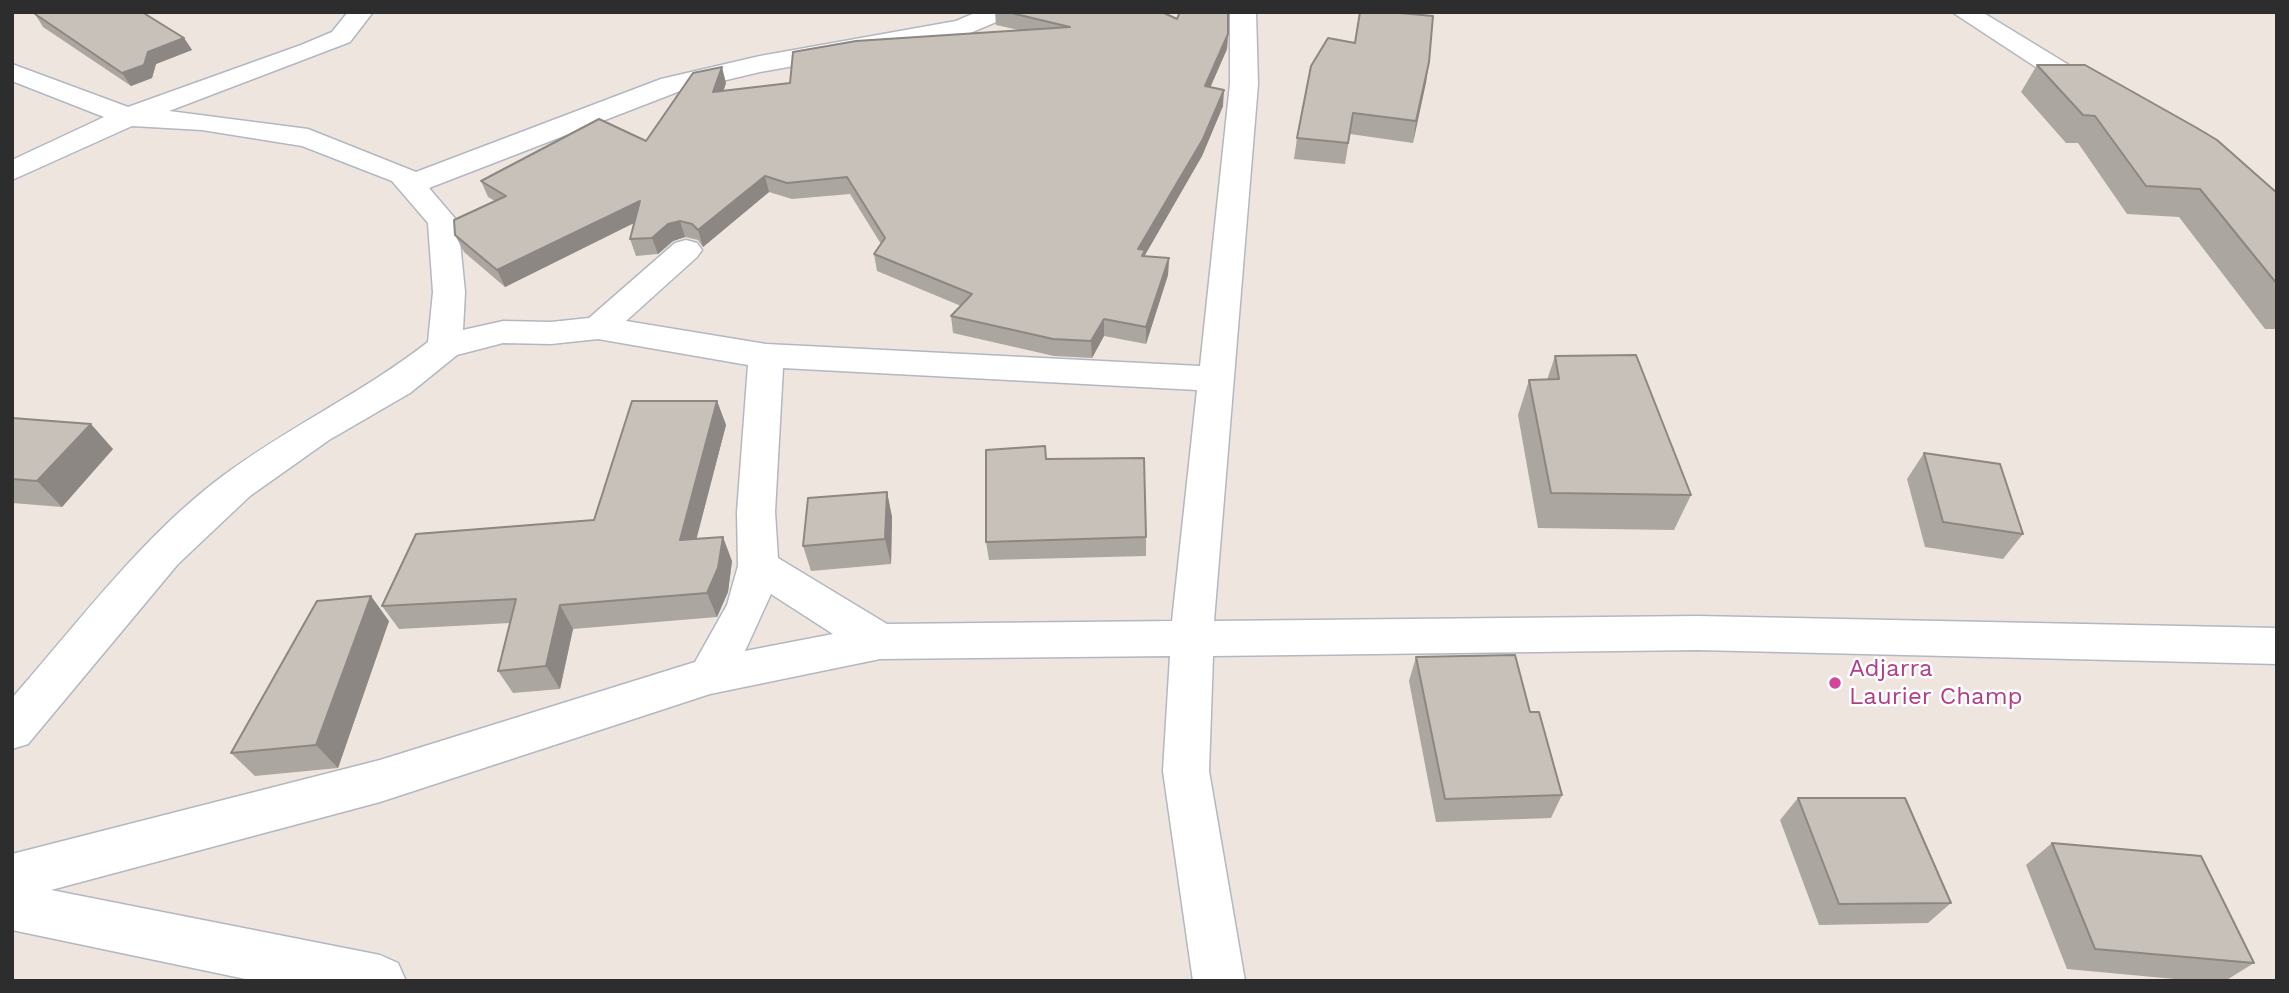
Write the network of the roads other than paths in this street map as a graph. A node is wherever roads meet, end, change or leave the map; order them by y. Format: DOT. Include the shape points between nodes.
graph roads {
  1 [pos="361,12"];
  2 [pos="999,12"];
  3 [pos="1242,12"];
  4 [pos="1964,12"];
  5 [pos="12,72"];
  6 [pos="2117,105"];
  7 [pos="128,117"];
  8 [pos="12,171"];
  9 [pos="409,185"];
  10 [pos="686,250"];
  11 [pos="598,328"];
  12 [pos="445,346"];
  13 [pos="766,356"];
  14 [pos="1217,379"];
  15 [pos="758,566"];
  16 [pos="1192,637"];
  17 [pos="880,642"];
  18 [pos="2277,646"];
  19 [pos="710,676"];
  20 [pos="12,730"];
  21 [pos="12,877"];
  22 [pos="12,906"];
  23 [pos="380,981"];
  24 [pos="1219,981"];
  1 -- 7 [label="street" via="341,37 310,51"];
  2 -- 9 [label="street" via="963,28 760,64 671,85"];
  3 -- 14 [label="street" via="1244,84"];
  4 -- 6 [label="street"];
  5 -- 7 [label="street"];
  7 -- 8 [label="street"];
  7 -- 9 [label="street" via="202,122 308,138 402,175"];
  9 -- 12 [label="street" via="443,222 449,292"];
  10 -- 11 [label="street"];
  11 -- 12 [label="street" via="503,332"];
  11 -- 13 [label="street"];
  12 -- 20 [label="street" via="397,384 316,431 236,486 164,553"];
  13 -- 14 [label="street"];
  13 -- 15 [label="street" via="756,512"];
  14 -- 16 [label="street"];
  15 -- 17 [label="street"];
  15 -- 19 [label="street" via="747,606"];
  16 -- 17 [label="street"];
  16 -- 18 [label="street" via="1698,633"];
  16 -- 24 [label="street" via="1186,771"];
  17 -- 19 [label="street"];
  19 -- 21 [label="street" via="380,782"];
  22 -- 23 [label="street"];
}
